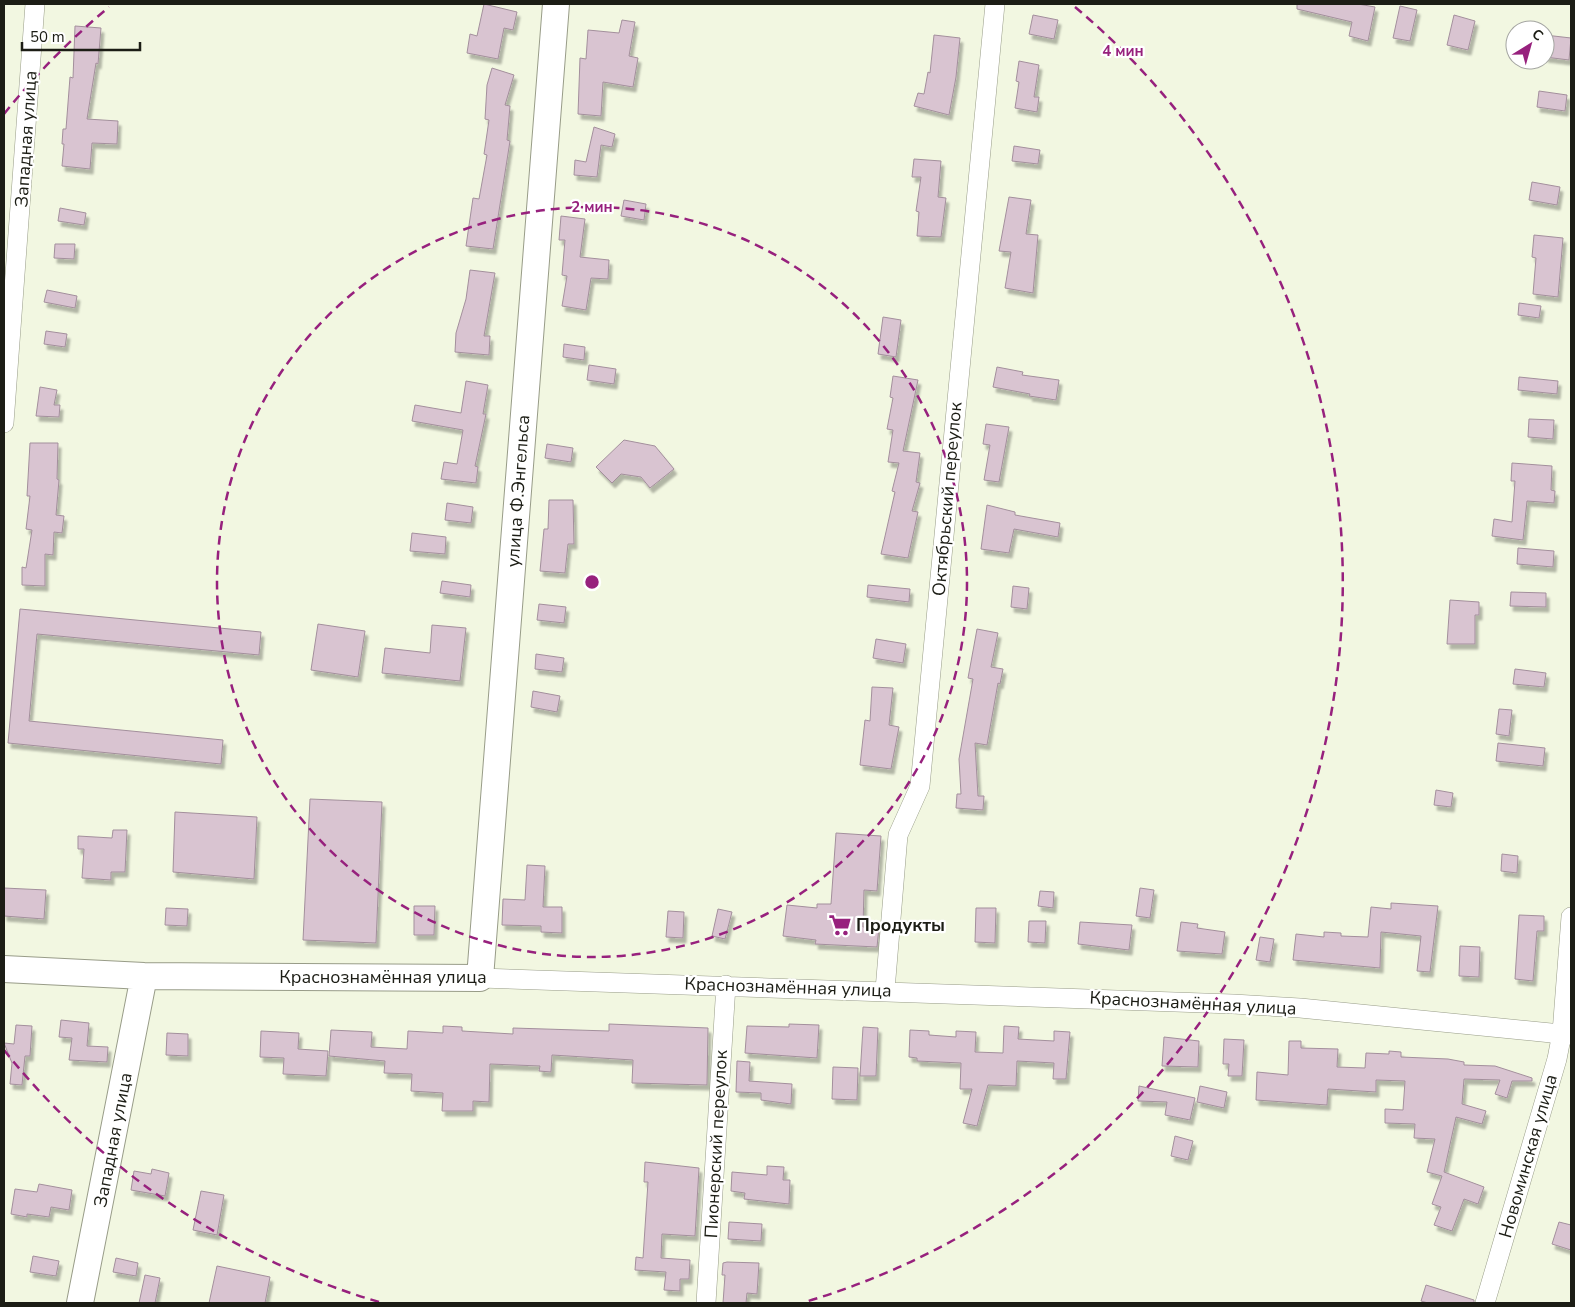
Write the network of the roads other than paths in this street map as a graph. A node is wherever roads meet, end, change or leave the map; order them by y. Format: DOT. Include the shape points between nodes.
graph roads {
  1 [pos="35,4"];
  2 [pos="556,4"];
  3 [pos="995,4"];
  4 [pos="4,423"];
  5 [pos="1571,917"];
  6 [pos="4,969"];
  7 [pos="144,976"];
  8 [pos="480,978"];
  9 [pos="726,985"];
  10 [pos="885,990"];
  11 [pos="1567,1034"];
  12 [pos="80,1303"];
  13 [pos="706,1303"];
  14 [pos="1485,1303"];
  1 -- 4 [label="street, Западная улица"];
  2 -- 8 [label="main road, улица Ф.Энгельса"];
  3 -- 10 [label="street, Октябрьский переулок" via="920,786 898,834"];
  5 -- 11 [label="street, Новоминская улица"];
  6 -- 7 [label="main road, Краснознамённая улица"];
  7 -- 8 [label="main road, Краснознамённая улица"];
  7 -- 12 [label="main road, Западная улица"];
  8 -- 9 [label="street, Краснознамённая улица"];
  9 -- 10 [label="street, Краснознамённая улица"];
  9 -- 13 [label="street, Пионерский переулок"];
  10 -- 11 [label="street, Краснознамённая улица" via="1300,1008"];
  11 -- 14 [label="street, Новоминская улица"];
}
